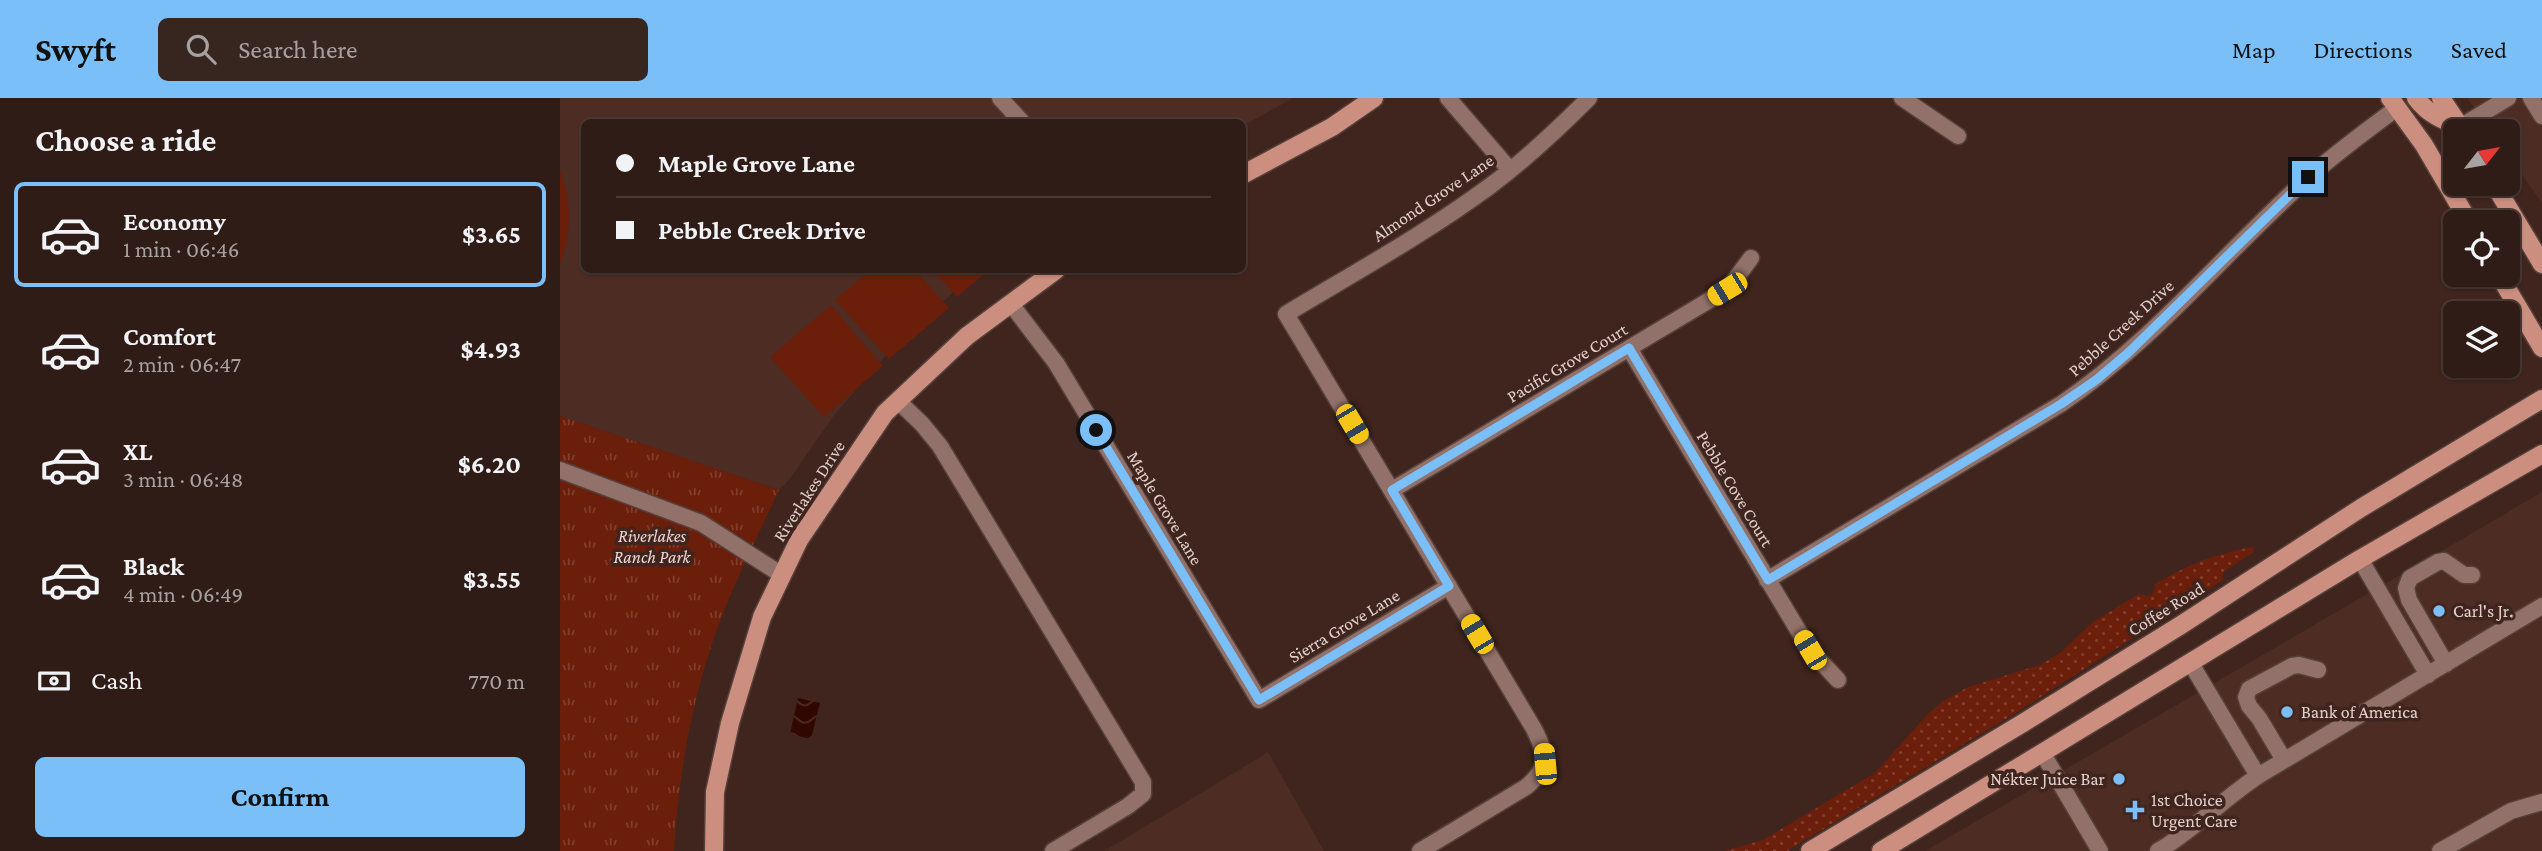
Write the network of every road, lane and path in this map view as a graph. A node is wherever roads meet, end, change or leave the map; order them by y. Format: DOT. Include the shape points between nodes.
graph roads {
  1 [pos="1000,98"];
  2 [pos="1374,98"];
  3 [pos="1448,98"];
  4 [pos="1589,98"];
  5 [pos="1902,98"];
  6 [pos="2416,98"];
  7 [pos="2441,98"];
  8 [pos="2508,98"];
  9 [pos="2531,98"];
  10 [pos="2394,103"];
  11 [pos="2542,116"];
  12 [pos="1019,119"];
  13 [pos="2455,119"];
  14 [pos="2476,119"];
  15 [pos="2443,121"];
  16 [pos="1958,136"];
  17 [pos="1510,170"];
  18 [pos="1246,173"];
  19 [pos="2501,196"];
  20 [pos="2462,210"];
  21 [pos="1751,258"];
  22 [pos="2542,264"];
  23 [pos="1052,273"];
  24 [pos="2506,287"];
  25 [pos="1011,304"];
  26 [pos="1629,348"];
  27 [pos="2542,348"];
  28 [pos="2542,399"];
  29 [pos="898,401"];
  30 [pos="2542,454"];
  31 [pos="560,470"];
  32 [pos="1392,490"];
  33 [pos="2360,559"];
  34 [pos="782,575"];
  35 [pos="2472,575"];
  36 [pos="1768,580"];
  37 [pos="1449,586"];
  38 [pos="2542,606"];
  39 [pos="2190,662"];
  40 [pos="2446,664"];
  41 [pos="2319,670"];
  42 [pos="2428,675"];
  43 [pos="1838,680"];
  44 [pos="1259,700"];
  45 [pos="2043,754"];
  46 [pos="2284,760"];
  47 [pos="2258,776"];
  48 [pos="2542,802"];
  49 [pos="714,851"];
  50 [pos="1053,851"];
  51 [pos="1420,851"];
  52 [pos="1810,851"];
  53 [pos="1881,851"];
  54 [pos="2100,851"];
  55 [pos="2158,851"];
  56 [pos="2440,851"];
  1 -- 12 [label="street"];
  2 -- 18 [label="main road" via="1332,127"];
  3 -- 17 [label="street"];
  4 -- 17 [label="street, Almond Grove Lane"];
  5 -- 16 [label="street"];
  6 -- 15 [label="main road"];
  7 -- 13 [label="main road"];
  8 -- 14 [label="street"];
  9 -- 11 [label="street"];
  10 -- 20 [label="main road"];
  10 -- 36 [label="street, Pebble Creek Drive" via="2308,177 2096,380"];
  17 -- 32 [label="street, Almond Grove Lane" via="1440,221 1286,314"];
  19 -- 22 [label="main road"];
  21 -- 26 [label="street, Pacific Grove Court" via="1727,289"];
  23 -- 25 [label="main road, Riverlakes Drive"];
  24 -- 27 [label="main road"];
  25 -- 29 [label="main road, Riverlakes Drive" via="967,336"];
  25 -- 44 [label="street, Maple Grove Lane" via="1056,363"];
  26 -- 32 [label="street, Pacific Grove Court"];
  26 -- 36 [label="street, Pebble Cove Court"];
  28 -- 52 [label="main road, Coffee Road"];
  29 -- 34 [label="main road, Riverlakes Drive" via="885,413 799,540"];
  29 -- 50 [label="street" via="940,446 1143,782 1143,794 1128,806"];
  30 -- 33 [label="main road"];
  31 -- 34 [label="street" via="701,523"];
  32 -- 37 [label="street"];
  33 -- 39 [label="main road"];
  33 -- 42 [label="street"];
  34 -- 49 [label="main road, Riverlakes Drive" via="762,617 730,723 715,792"];
  35 -- 40 [label="street" via="2438,562 2410,578 2406,588"];
  36 -- 43 [label="street, Pebble Cove Court" via="1810,650"];
  37 -- 44 [label="street, Sierra Grove Lane"];
  37 -- 51 [label="street" via="1534,729 1545,764 1526,787"];
  38 -- 40 [label="street"];
  39 -- 45 [label="main road"];
  39 -- 47 [label="street"];
  40 -- 42 [label="street"];
  41 -- 46 [label="street" via="2292,666 2249,689 2246,696"];
  42 -- 46 [label="street"];
  45 -- 53 [label="main road"];
  45 -- 54 [label="street"];
  46 -- 47 [label="street"];
  47 -- 55 [label="street"];
  48 -- 56 [label="street" via="2511,811"];
}
